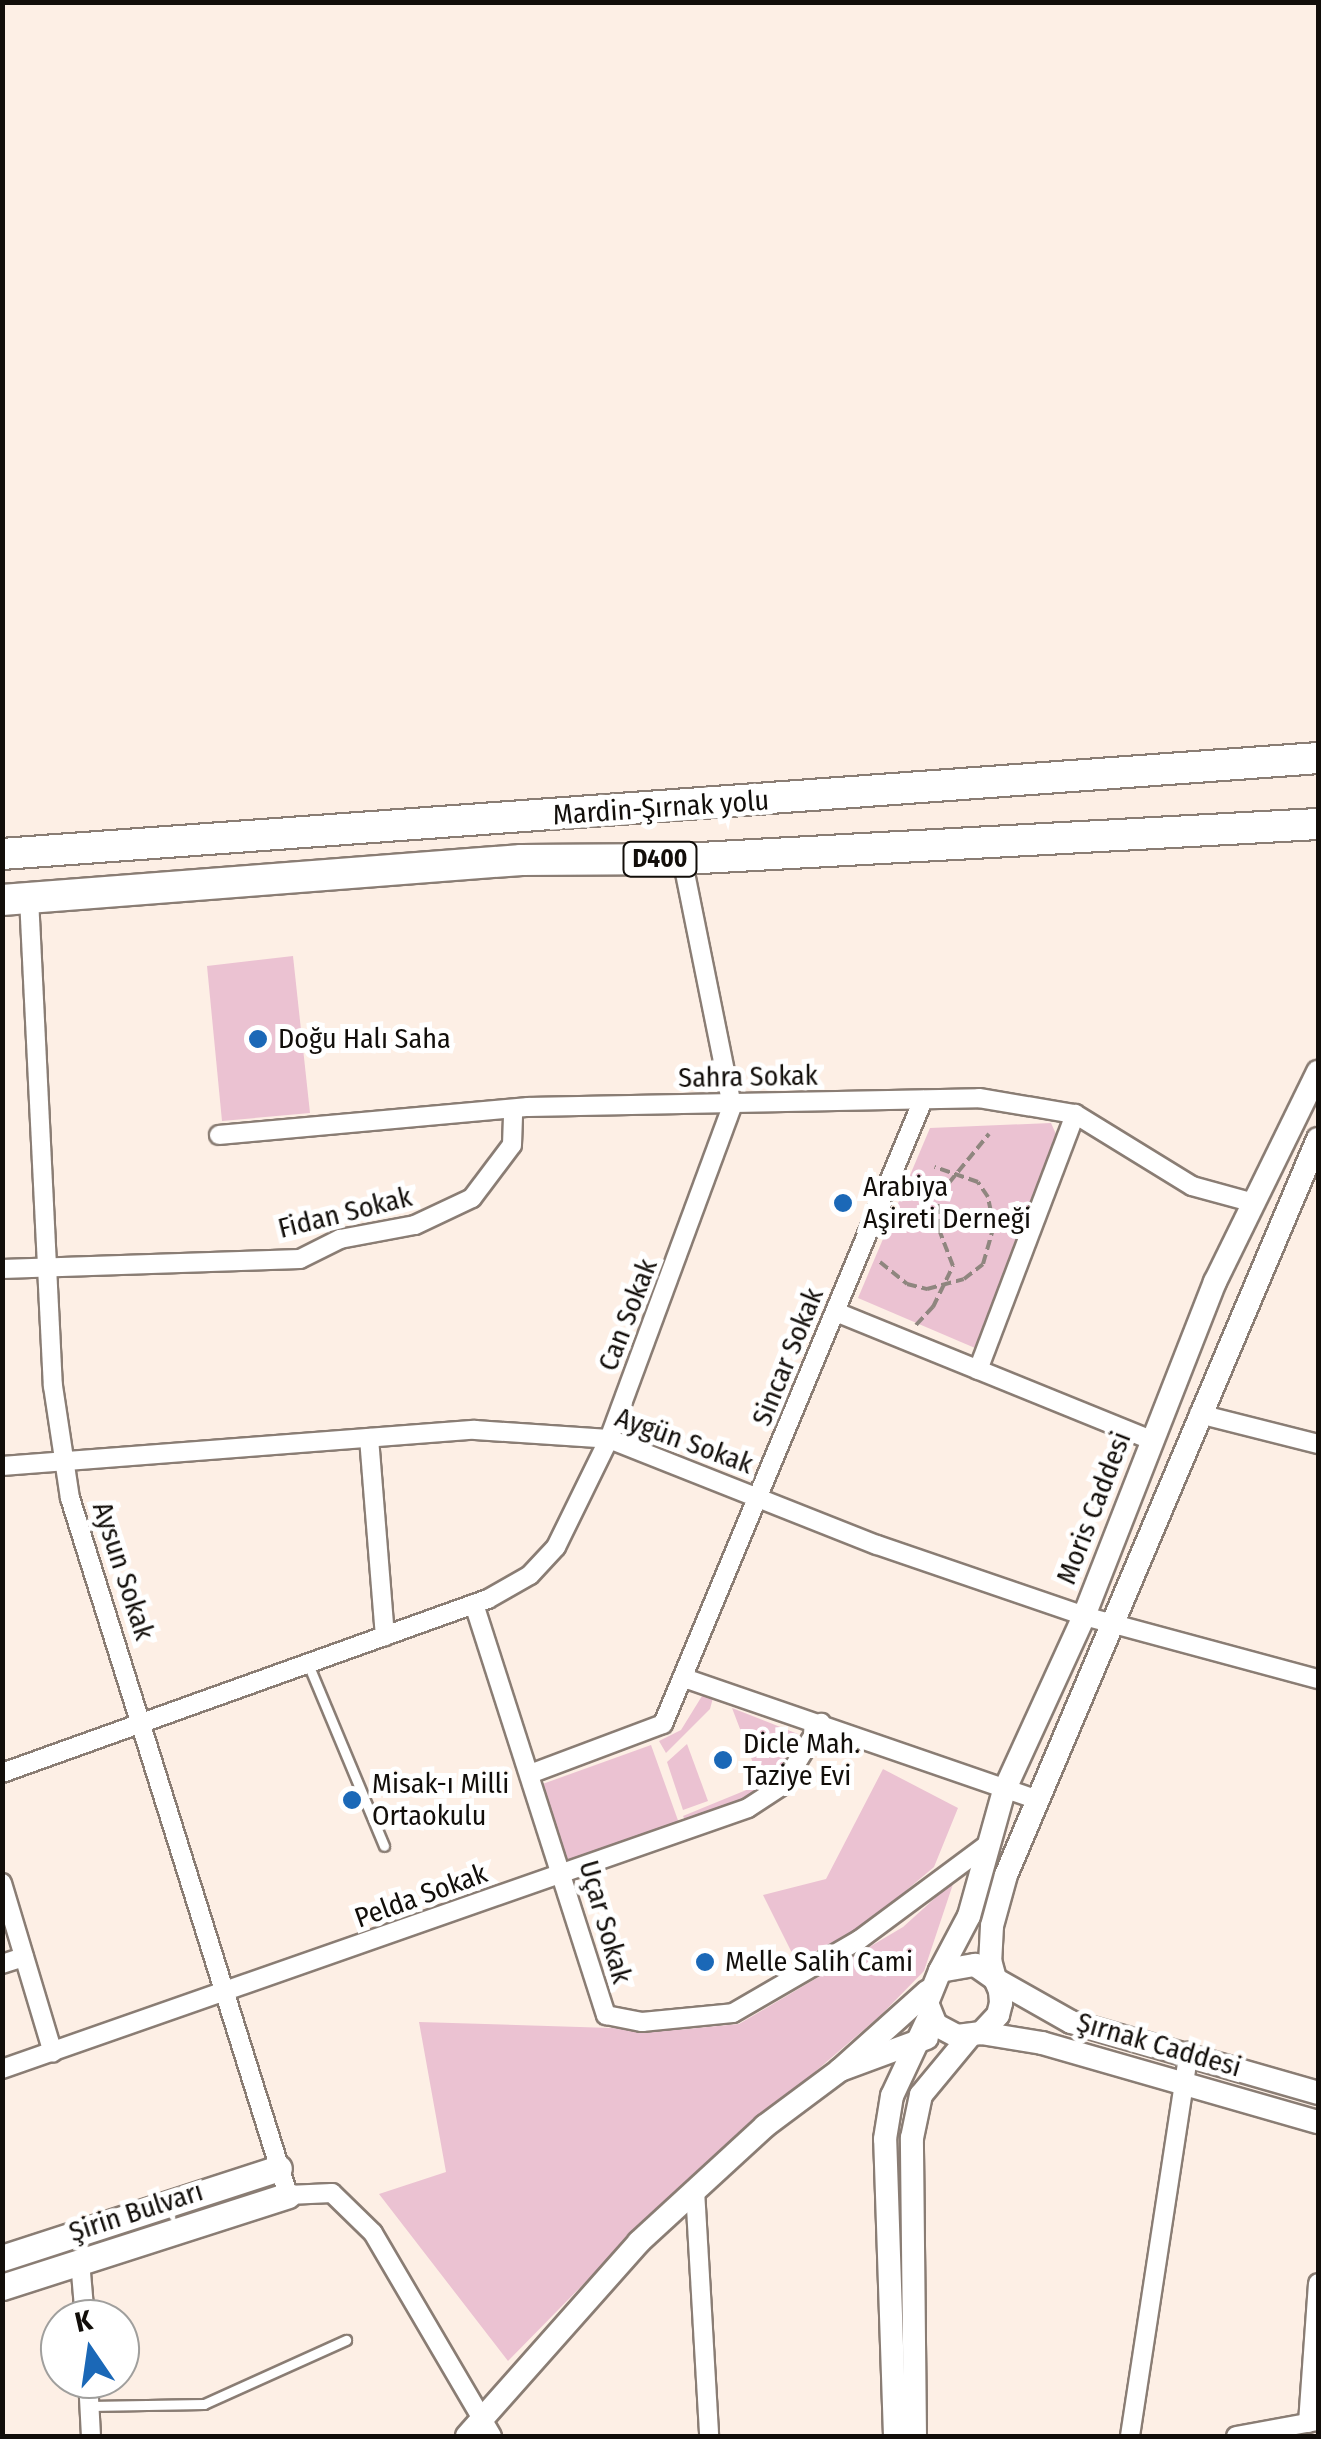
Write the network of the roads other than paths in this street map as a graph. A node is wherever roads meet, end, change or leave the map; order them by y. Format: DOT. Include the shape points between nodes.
graph roads {
  1 [pos="1318,758"];
  2 [pos="1318,824"];
  3 [pos="2,854"];
  4 [pos="682,858"];
  5 [pos="16,899"];
  6 [pos="1316,1083"];
  7 [pos="923,1100"];
  8 [pos="732,1106"];
  9 [pos="513,1109"];
  10 [pos="1075,1114"];
  11 [pos="219,1134"];
  12 [pos="1318,1138"];
  13 [pos="1254,1203"];
  14 [pos="46,1266"];
  15 [pos="2,1269"];
  16 [pos="836,1312"];
  17 [pos="978,1370"];
  18 [pos="1198,1414"];
  19 [pos="369,1438"];
  20 [pos="610,1439"];
  21 [pos="1152,1440"];
  22 [pos="1318,1444"];
  23 [pos="64,1461"];
  24 [pos="2,1466"];
  25 [pos="759,1498"];
  26 [pos="474,1604"];
  27 [pos="1084,1616"];
  28 [pos="1112,1624"];
  29 [pos="385,1636"];
  30 [pos="308,1664"];
  31 [pos="684,1678"];
  32 [pos="1318,1679"];
  33 [pos="143,1723"];
  34 [pos="821,1723"];
  35 [pos="2,1773"];
  36 [pos="530,1774"];
  37 [pos="1004,1791"];
  38 [pos="1038,1800"];
  39 [pos="987,1844"];
  40 [pos="384,1846"];
  41 [pos="563,1875"];
  42 [pos="2,1883"];
  43 [pos="24,1957"];
  44 [pos="2,1964"];
  45 [pos="995,1979"];
  46 [pos="224,1995"];
  47 [pos="936,2002"];
  48 [pos="975,2035"];
  49 [pos="922,2040"];
  50 [pos="1188,2051"];
  51 [pos="53,2053"];
  52 [pos="2,2069"];
  53 [pos="840,2070"];
  54 [pos="1185,2083"];
  55 [pos="1318,2093"];
  56 [pos="1318,2122"];
  57 [pos="279,2168"];
  58 [pos="695,2190"];
  59 [pos="288,2195"];
  60 [pos="2,2258"];
  61 [pos="80,2261"];
  62 [pos="1318,2283"];
  63 [pos="2,2287"];
  64 [pos="83,2299"];
  65 [pos="346,2340"];
  66 [pos="89,2399"];
  67 [pos="90,2406"];
  68 [pos="1313,2422"];
  69 [pos="480,2431"];
  70 [pos="91,2436"];
  71 [pos="709,2436"];
  72 [pos="895,2436"];
  73 [pos="914,2436"];
  74 [pos="1130,2436"];
  75 [pos="1236,2436"];
  1 -- 3 [label="highway, Mardin-Şırnak yolu"];
  2 -- 4 [label="highway, Mardin-Şırnak yolu / D400"];
  4 -- 5 [label="highway, Mardin-Şırnak yolu / D400" via="521,860"];
  4 -- 8 [label="street, Can Sokak" via="730,1068"];
  5 -- 14 [label="street, Aysun Sokak"];
  6 -- 13 [label="street, Moris Caddesi"];
  7 -- 8 [label="street, Sahra Sokak"];
  7 -- 10 [label="street, Sahra Sokak" via="979,1098"];
  7 -- 16 [label="street, Sincar Sokak"];
  8 -- 9 [label="street, Sahra Sokak"];
  8 -- 20 [label="street, Can Sokak"];
  9 -- 11 [label="street, Sahra Sokak"];
  9 -- 14 [label="street, Fidan Sokak" via="512,1144 472,1198 414,1225 340,1239 300,1259"];
  10 -- 13 [label="street, Sahra Sokak" via="1192,1186"];
  10 -- 17 [label="street"];
  12 -- 18 [label="street"];
  13 -- 21 [label="street, Moris Caddesi"];
  14 -- 15 [label="street, Fidan Sokak"];
  14 -- 23 [label="street, Aysun Sokak"];
  16 -- 17 [label="street"];
  16 -- 25 [label="street, Sincar Sokak"];
  17 -- 21 [label="street"];
  18 -- 22 [label="street"];
  18 -- 28 [label="street"];
  19 -- 20 [label="street, Aygün Sokak" via="476,1430"];
  19 -- 23 [label="street, Aygün Sokak"];
  19 -- 29 [label="street"];
  20 -- 25 [label="street, Aygün Sokak"];
  20 -- 26 [label="street, Can Sokak" via="556,1547 530,1575"];
  21 -- 27 [label="street, Moris Caddesi"];
  23 -- 24 [label="street, Aygün Sokak"];
  23 -- 33 [label="street, Aysun Sokak"];
  25 -- 27 [label="street, Aygün Sokak"];
  25 -- 31 [label="street, Sincar Sokak"];
  26 -- 29 [label="street, Can Sokak"];
  26 -- 36 [label="street, Uçar Sokak"];
  27 -- 28 [label="street, Aygün Sokak"];
  27 -- 37 [label="street, Moris Caddesi"];
  28 -- 32 [label="street, Aygün Sokak"];
  28 -- 38 [label="street"];
  29 -- 30 [label="street, Can Sokak"];
  30 -- 33 [label="street, Can Sokak"];
  30 -- 40 [label="lane"];
  31 -- 34 [label="street"];
  31 -- 36 [label="street, Sincar Sokak" via="663,1724"];
  33 -- 35 [label="street, Can Sokak"];
  33 -- 46 [label="street, Aysun Sokak"];
  34 -- 37 [label="street"];
  34 -- 41 [label="street, Pelda Sokak" via="783,1785 748,1808"];
  36 -- 41 [label="street, Uçar Sokak"];
  37 -- 38 [label="street"];
  37 -- 39 [label="street, Moris Caddesi"];
  38 -- 45 [label="street" via="992,1926"];
  39 -- 41 [label="street, Uçar Sokak" via="860,1940 733,2013 642,2022 606,2014 590,1980"];
  39 -- 47 [label="street, Moris Caddesi"];
  41 -- 46 [label="street, Pelda Sokak"];
  42 -- 43 [label="street"];
  43 -- 44 [label="street"];
  43 -- 51 [label="street"];
  45 -- 47 [label="street, Şırnak Caddesi" via="975,1964"];
  45 -- 48 [label="street" via="1001,2003"];
  45 -- 50 [label="street, Şırnak Caddesi" via="1071,2022"];
  46 -- 51 [label="street, Pelda Sokak"];
  46 -- 57 [label="street, Aysun Sokak"];
  47 -- 48 [label="street, Şırnak Caddesi"];
  47 -- 49 [label="street"];
  47 -- 53 [label="street"];
  48 -- 54 [label="street, Şırnak Caddesi" via="1042,2043"];
  48 -- 73 [label="street" via="921,2094 912,2138"];
  49 -- 53 [label="street"];
  49 -- 72 [label="street" via="892,2096 885,2139"];
  50 -- 54 [label="street"];
  50 -- 55 [label="street, Şırnak Caddesi"];
  51 -- 52 [label="street, Pelda Sokak"];
  53 -- 58 [label="street"];
  54 -- 56 [label="street, Şırnak Caddesi"];
  54 -- 74 [label="street"];
  57 -- 59 [label="street, Aysun Sokak"];
  57 -- 60 [label="main road, Şirin Bulvarı"];
  58 -- 69 [label="street" via="639,2242"];
  58 -- 71 [label="street"];
  59 -- 61 [label="main road, Şirin Bulvarı"];
  59 -- 69 [label="street" via="332,2193 373,2233"];
  61 -- 63 [label="main road, Şirin Bulvarı"];
  61 -- 64 [label="street"];
  62 -- 68 [label="street"];
  65 -- 67 [label="lane" via="204,2404"];
  66 -- 67 [label="street"];
  67 -- 70 [label="street"];
  68 -- 75 [label="street"];
}
